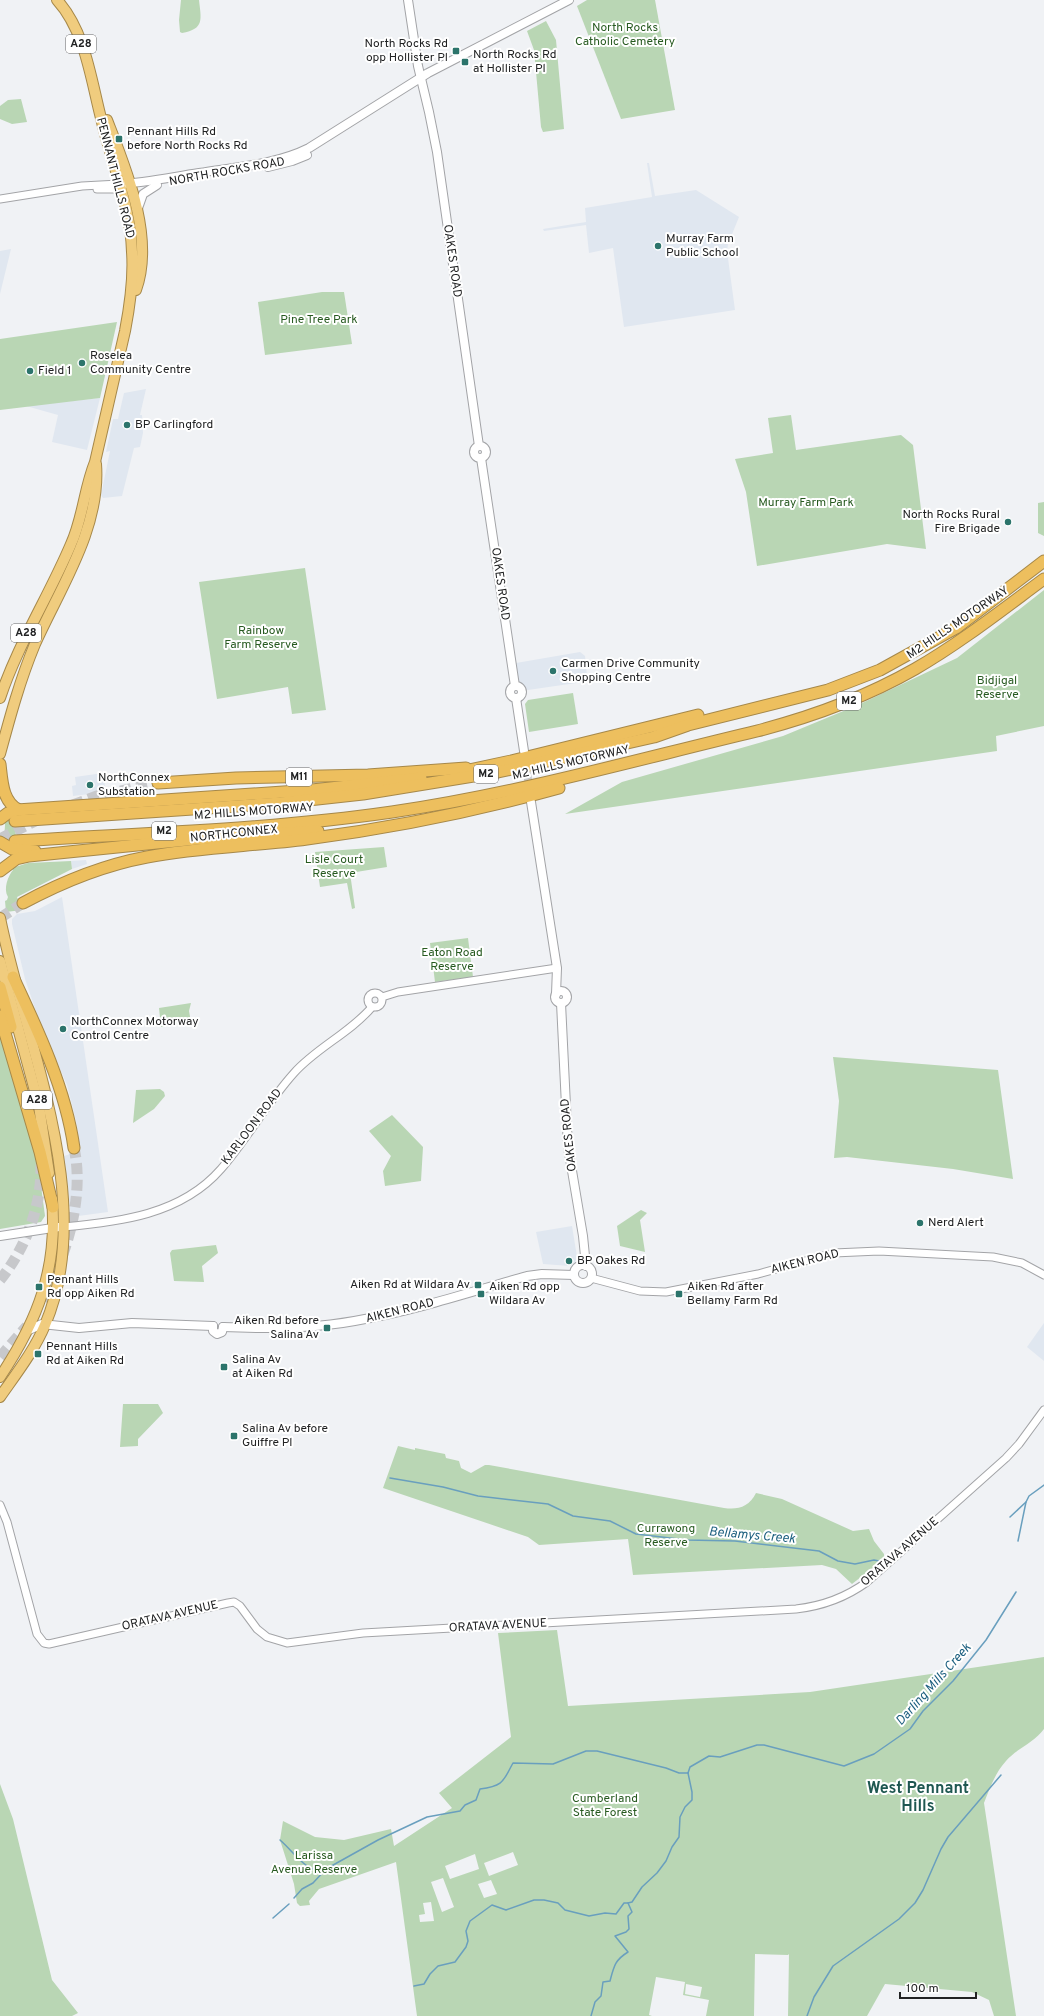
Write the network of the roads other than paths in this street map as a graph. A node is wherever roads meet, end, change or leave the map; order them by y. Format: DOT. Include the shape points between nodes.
graph roads {
  1 [pos="57,0"];
  2 [pos="408,0"];
  3 [pos="570,0"];
  4 [pos="420,77"];
  5 [pos="96,93"];
  6 [pos="373,108"];
  7 [pos="157,184"];
  8 [pos="120,186"];
  9 [pos="131,186"];
  10 [pos="0,199"];
  11 [pos="138,211"];
  12 [pos="129,311"];
  13 [pos="95,462"];
  14 [pos="92,508"];
  15 [pos="79,524"];
  16 [pos="1044,561"];
  17 [pos="1044,579"];
  18 [pos="828,690"];
  19 [pos="0,698"];
  20 [pos="757,731"];
  21 [pos="524,750"];
  22 [pos="0,754"];
  23 [pos="511,762"];
  24 [pos="0,764"];
  25 [pos="158,783"];
  26 [pos="531,802"];
  27 [pos="19,810"];
  28 [pos="0,819"];
  29 [pos="15,821"];
  30 [pos="407,824"];
  31 [pos="15,841"];
  32 [pos="0,842"];
  33 [pos="62,853"];
  34 [pos="0,871"];
  35 [pos="23,903"];
  36 [pos="0,918"];
  37 [pos="0,961"];
  38 [pos="558,971"];
  39 [pos="13,977"];
  40 [pos="0,987"];
  41 [pos="382,997"];
  42 [pos="372,1007"];
  43 [pos="0,1016"];
  44 [pos="24,1079"];
  45 [pos="74,1148"];
  46 [pos="52,1207"];
  47 [pos="58,1228"];
  48 [pos="0,1236"];
  49 [pos="586,1266"];
  50 [pos="574,1275"];
  51 [pos="1044,1275"];
  52 [pos="591,1278"];
  53 [pos="45,1324"];
  54 [pos="28,1330"];
  55 [pos="0,1377"];
  56 [pos="0,1397"];
  57 [pos="1044,1410"];
  58 [pos="0,1504"];
  1 -- 5 [label="highway, PENNANT HILLS ROAD / A28" via="80,41"];
  2 -- 4 [label="main road, OAKES ROAD"];
  3 -- 4 [label="main road, NORTH ROCKS ROAD"];
  4 -- 6 [label="main road, NORTH ROCKS ROAD"];
  4 -- 21 [label="main road, OAKES ROAD" via="430,112 479,446 486,451 485,457 481,458 514,686 510,692 512,697 516,698"];
  5 -- 8 [label="highway, PENNANT HILLS ROAD / A28"];
  5 -- 9 [label="highway, PENNANT HILLS ROAD / A28"];
  6 -- 7 [label="main road, NORTH ROCKS ROAD" via="322,145 292,161"];
  6 -- 9 [label="main road, NORTH ROCKS ROAD" via="309,148 287,156 259,164"];
  7 -- 9 [label="main road, NORTH ROCKS ROAD"];
  7 -- 11 [label="main road" via="143,194"];
  8 -- 9 [label="main road, NORTH ROCKS ROAD"];
  8 -- 10 [label="street, NORTH ROCKS ROAD" via="82,186"];
  8 -- 12 [label="highway, PENNANT HILLS ROAD / A28" via="132,251"];
  9 -- 11 [label="highway, PENNANT HILLS ROAD / A28"];
  11 -- 12 [label="highway, PENNANT HILLS ROAD / A28" via="141,258 138,285"];
  12 -- 13 [label="highway, PENNANT HILLS ROAD / A28"];
  13 -- 14 [label="highway, PENNANT HILLS ROAD / A28" via="97,478"];
  13 -- 15 [label="highway, PENNANT HILLS ROAD / A28"];
  14 -- 15 [label="highway" via="87,510"];
  14 -- 22 [label="highway, PENNANT HILLS ROAD / A28" via="79,549 18,689"];
  15 -- 19 [label="highway, PENNANT HILLS ROAD / A28" via="18,651"];
  16 -- 18 [label="highway, M2 HILLS MOTORWAY / M2" via="956,628 902,660"];
  17 -- 20 [label="highway, M2 HILLS MOTORWAY / M2" via="935,657 888,683 812,715"];
  18 -- 23 [label="highway, M2 HILLS MOTORWAY / M2" via="654,725"];
  18 -- 29 [label="highway, M2 HILLS MOTORWAY / M2" via="654,737 453,781 281,803"];
  20 -- 30 [label="highway, M2" via="736,741 515,800"];
  20 -- 31 [label="highway, M2 HILLS MOTORWAY / M2" via="546,784 397,811 272,824"];
  23 -- 25 [label="highway, M11" via="440,771"];
  23 -- 27 [label="highway, M2" via="413,779 338,788"];
  24 -- 27 [label="highway" via="4,793"];
  26 -- 38 [label="main road"];
  27 -- 28 [label="highway, M2" via="10,812"];
  30 -- 33 [label="highway, M2" via="196,839"];
  30 -- 35 [label="highway, NORTHCONNEX" via="307,839 147,857 93,872"];
  32 -- 33 [label="highway, M2" via="12,849"];
  33 -- 34 [label="highway" via="22,857 11,861"];
  36 -- 39 [label="highway, A28"];
  37 -- 46 [label="highway, A28" via="38,1106 46,1146"];
  38 -- 41 [label="street" via="398,992"];
  38 -- 49 [label="main road, OAKES ROAD" via="560,993 556,1001 561,1003 568,1147"];
  39 -- 45 [label="highway" via="62,1095"];
  39 -- 47 [label="highway, A28" via="54,1132 62,1189"];
  40 -- 44 [label="highway"];
  41 -- 42 [label="street" via="381,1004"];
  41 -- 42 [label="street" via="376,993 370,994 367,1000"];
  42 -- 47 [label="street, KARLOON ROAD" via="294,1072 224,1166 198,1190 164,1209 117,1220"];
  43 -- 46 [label="highway" via="38,1144"];
  46 -- 47 [label="highway, A28"];
  47 -- 48 [label="main road"];
  47 -- 53 [label="highway, A28" via="60,1274"];
  47 -- 54 [label="highway, A28" via="45,1288"];
  49 -- 50 [label="main road" via="577,1268"];
  49 -- 52 [label="main road" via="591,1272"];
  50 -- 52 [label="main road" via="583,1283"];
  50 -- 53 [label="main road, AIKEN ROAD" via="527,1276 399,1313 363,1320 223,1327 222,1332 217,1334 213,1331 213,1326 132,1322 79,1328"];
  51 -- 52 [label="street, AIKEN ROAD" via="1022,1263 993,1257 879,1251 834,1253 758,1274 666,1292 640,1291"];
  53 -- 54 [label="main road"];
  53 -- 56 [label="highway, A28" via="32,1351"];
  54 -- 55 [label="highway, A28"];
  57 -- 58 [label="street, ORATAVA AVENUE" via="1006,1458 867,1582 829,1603 796,1609 363,1633 287,1643 271,1640 263,1635 234,1602 49,1644 44,1643 38,1634 8,1522"];
}
